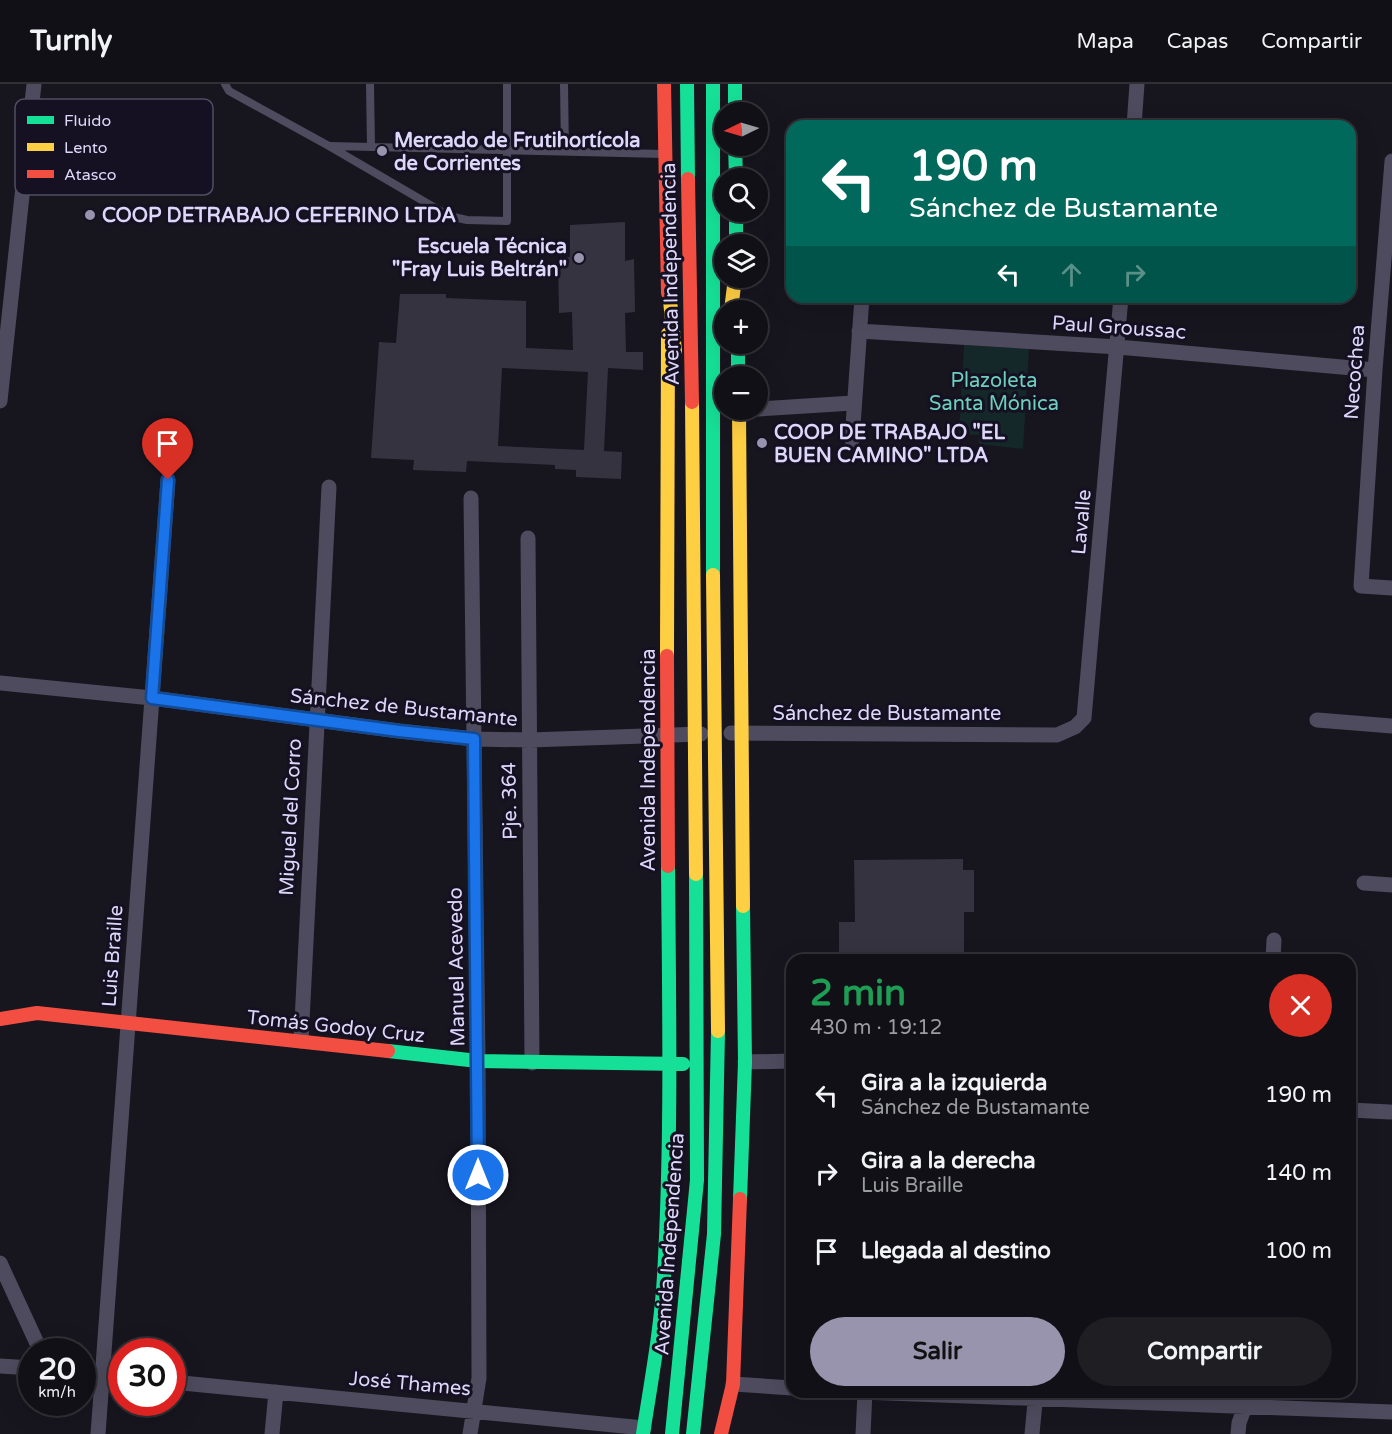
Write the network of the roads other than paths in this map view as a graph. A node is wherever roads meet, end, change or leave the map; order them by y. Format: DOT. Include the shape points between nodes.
graph roads {
  1 [pos="34,84"];
  2 [pos="225,84"];
  3 [pos="370,84"];
  4 [pos="507,84"];
  5 [pos="564,84"];
  6 [pos="664,84"];
  7 [pos="687,84"];
  8 [pos="713,84"];
  9 [pos="735,84"];
  10 [pos="1137,84"];
  11 [pos="32,99"];
  12 [pos="735,102"];
  13 [pos="1134,120"];
  14 [pos="329,146"];
  15 [pos="370,147"];
  16 [pos="507,150"];
  17 [pos="565,151"];
  18 [pos="665,154"];
  19 [pos="1392,161"];
  20 [pos="22,195"];
  21 [pos="668,280"];
  22 [pos="861,303"];
  23 [pos="1121,303"];
  24 [pos="859,331"];
  25 [pos="1118,346"];
  26 [pos="2,370"];
  27 [pos="1375,370"];
  28 [pos="0,401"];
  29 [pos="853,403"];
  30 [pos="768,408"];
  31 [pos="725,420"];
  32 [pos="740,420"];
  33 [pos="852,440"];
  34 [pos="168,480"];
  35 [pos="329,487"];
  36 [pos="471,498"];
  37 [pos="693,530"];
  38 [pos="714,535"];
  39 [pos="528,538"];
  40 [pos="1392,588"];
  41 [pos="0,683"];
  42 [pos="152,698"];
  43 [pos="1317,720"];
  44 [pos="315,721"];
  45 [pos="1392,726"];
  46 [pos="740,733"];
  47 [pos="716,734"];
  48 [pos="696,735"];
  49 [pos="1057,735"];
  50 [pos="667,736"];
  51 [pos="474,739"];
  52 [pos="530,740"];
  53 [pos="1364,883"];
  54 [pos="1392,885"];
  55 [pos="1274,940"];
  56 [pos="1273,954"];
  57 [pos="0,1019"];
  58 [pos="128,1023"];
  59 [pos="301,1041"];
  60 [pos="478,1061"];
  61 [pos="786,1061"];
  62 [pos="745,1062"];
  63 [pos="532,1063"];
  64 [pos="697,1063"];
  65 [pos="717,1063"];
  66 [pos="670,1064"];
  67 [pos="1356,1110"];
  68 [pos="1390,1112"];
  69 [pos="714,1234"];
  70 [pos="0,1263"];
  71 [pos="686,1303"];
  72 [pos="34,1338"];
  73 [pos="0,1366"];
  74 [pos="18,1367"];
  75 [pos="714,1368"];
  76 [pos="96,1374"];
  77 [pos="102,1375"];
  78 [pos="108,1376"];
  79 [pos="186,1383"];
  80 [pos="733,1384"];
  81 [pos="786,1388"];
  82 [pos="276,1392"];
  83 [pos="863,1398"];
  84 [pos="1036,1398"];
  85 [pos="1088,1398"];
  86 [pos="1248,1398"];
  87 [pos="1245,1407"];
  88 [pos="475,1410"];
  89 [pos="1392,1412"];
  90 [pos="648,1432"];
  91 [pos="98,1434"];
  92 [pos="272,1434"];
  93 [pos="470,1434"];
  94 [pos="672,1434"];
  95 [pos="693,1434"];
  96 [pos="720,1434"];
  97 [pos="862,1434"];
  98 [pos="1032,1434"];
  99 [pos="1238,1434"];
  1 -- 11 [label="street"];
  2 -- 14 [label="lane" via="229,91"];
  3 -- 15 [label="lane"];
  4 -- 16 [label="lane"];
  5 -- 17 [label="lane"];
  6 -- 18 [label="main road, Avenida Independencia"];
  7 -- 37 [label="main road, Avenida Independencia"];
  8 -- 38 [label="main road, Avenida Independencia"];
  9 -- 12 [label="main road"];
  10 -- 13 [label="street"];
  14 -- 15 [label="lane"];
  14 -- 16 [label="lane" via="449,216 507,221"];
  15 -- 16 [label="lane"];
  16 -- 17 [label="lane"];
  17 -- 18 [label="lane"];
  18 -- 21 [label="main road, Avenida Independencia"];
  19 -- 27 [label="street, Necochea"];
  20 -- 26 [label="street"];
  21 -- 37 [label="main road"];
  21 -- 50 [label="main road, Avenida Independencia"];
  22 -- 24 [label="street"];
  23 -- 25 [label="street, Lavalle"];
  24 -- 25 [label="street, Paul Groussac"];
  24 -- 29 [label="street"];
  25 -- 27 [label="street, Paul Groussac"];
  25 -- 49 [label="street, Lavalle" via="1084,718"];
  26 -- 28 [label="street"];
  27 -- 40 [label="street, Necochea" via="1361,586"];
  29 -- 30 [label="street"];
  29 -- 33 [label="street"];
  31 -- 38 [label="main road"];
  32 -- 46 [label="main road"];
  34 -- 42 [label="street, Luis Braille"];
  35 -- 44 [label="street, Miguel del Corro"];
  36 -- 51 [label="street, Manuel Acevedo"];
  37 -- 48 [label="main road, Avenida Independencia"];
  38 -- 47 [label="main road, Avenida Independencia"];
  39 -- 52 [label="street, Pje. 364"];
  41 -- 42 [label="street, Sánchez de Bustamante"];
  42 -- 44 [label="street, Sánchez de Bustamante"];
  42 -- 58 [label="street, Luis Braille"];
  43 -- 45 [label="street"];
  44 -- 51 [label="street, Sánchez de Bustamante"];
  44 -- 59 [label="street, Miguel del Corro"];
  46 -- 47 [label="street, Sánchez de Bustamante"];
  46 -- 49 [label="street, Sánchez de Bustamante"];
  46 -- 62 [label="main road"];
  47 -- 48 [label="street, Sánchez de Bustamante"];
  47 -- 65 [label="main road, Avenida Independencia"];
  48 -- 50 [label="street, Sánchez de Bustamante"];
  48 -- 64 [label="main road, Avenida Independencia"];
  50 -- 52 [label="street, Sánchez de Bustamante"];
  50 -- 66 [label="main road, Avenida Independencia"];
  51 -- 52 [label="street, Sánchez de Bustamante"];
  51 -- 60 [label="street, Manuel Acevedo"];
  52 -- 63 [label="street, Pje. 364"];
  53 -- 54 [label="street"];
  55 -- 56 [label="street"];
  57 -- 58 [label="main road, Tomás Godoy Cruz" via="37,1012"];
  58 -- 59 [label="main road, Tomás Godoy Cruz"];
  58 -- 77 [label="street, Luis Braille"];
  59 -- 60 [label="main road, Tomás Godoy Cruz"];
  60 -- 63 [label="main road, Tomás Godoy Cruz"];
  60 -- 88 [label="street, Manuel Acevedo" via="479,1378"];
  61 -- 62 [label="street"];
  62 -- 65 [label="main road, Tomás Godoy Cruz"];
  62 -- 80 [label="main road"];
  63 -- 66 [label="main road, Tomás Godoy Cruz"];
  64 -- 65 [label="main road, Tomás Godoy Cruz"];
  64 -- 66 [label="main road, Tomás Godoy Cruz"];
  64 -- 71 [label="main road, Avenida Independencia" via="697,1180"];
  65 -- 69 [label="main road, Avenida Independencia"];
  66 -- 90 [label="main road, Avenida Independencia" via="664,1277"];
  67 -- 68 [label="street"];
  69 -- 75 [label="main road"];
  69 -- 95 [label="main road, Avenida Independencia"];
  70 -- 72 [label="street"];
  71 -- 90 [label="main road"];
  71 -- 94 [label="main road, Avenida Independencia"];
  73 -- 74 [label="street"];
  76 -- 77 [label="street"];
  77 -- 78 [label="street"];
  77 -- 91 [label="street, Luis Braille"];
  79 -- 82 [label="street, José Thames"];
  80 -- 81 [label="street"];
  80 -- 96 [label="main road"];
  82 -- 88 [label="street, José Thames"];
  82 -- 92 [label="street"];
  83 -- 97 [label="street"];
  84 -- 98 [label="street"];
  85 -- 87 [label="street"];
  86 -- 87 [label="street"];
  87 -- 89 [label="street"];
  87 -- 99 [label="street"];
  88 -- 90 [label="street, José Thames"];
  88 -- 93 [label="street, Manuel Acevedo"];
}
